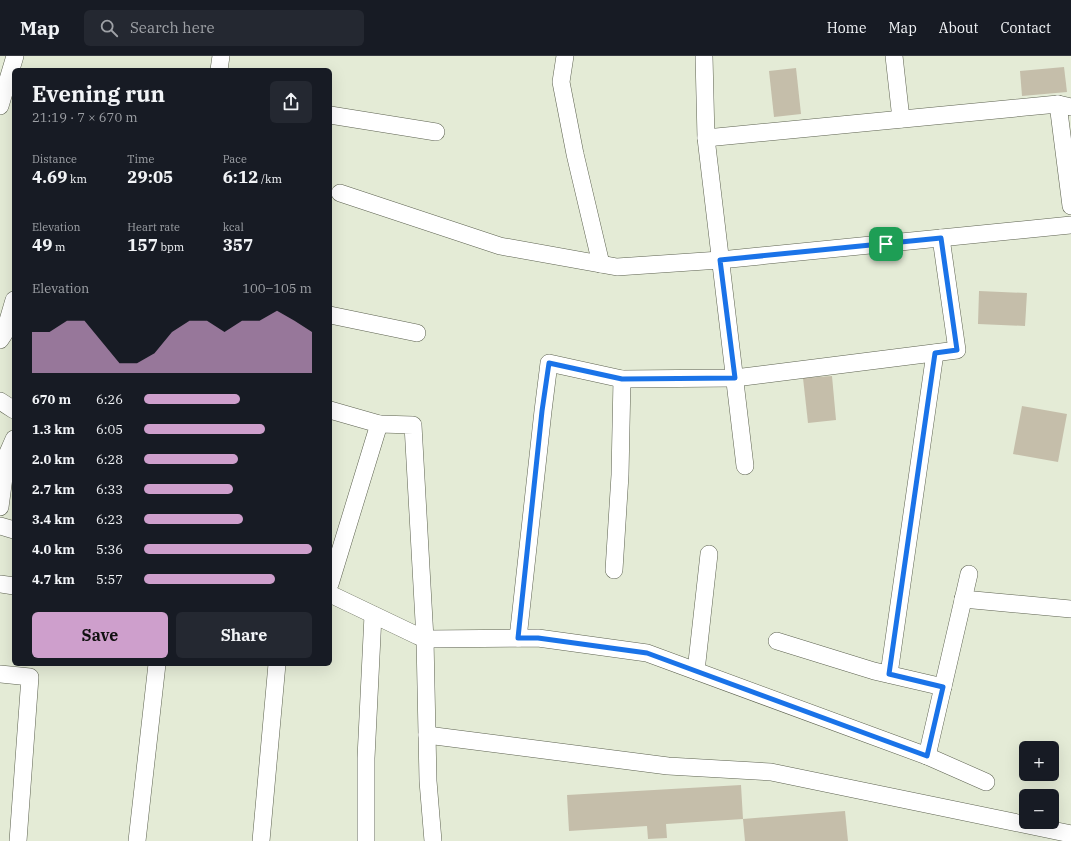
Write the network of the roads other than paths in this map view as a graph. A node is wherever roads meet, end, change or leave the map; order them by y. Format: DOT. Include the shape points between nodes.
graph roads {
  1 [pos="15,56"];
  2 [pos="221,56"];
  3 [pos="565,56"];
  4 [pos="704,56"];
  5 [pos="894,56"];
  6 [pos="219,68"];
  7 [pos="0,106"];
  8 [pos="1064,106"];
  9 [pos="12,109"];
  10 [pos="332,115"];
  11 [pos="901,119"];
  12 [pos="436,132"];
  13 [pos="706,138"];
  14 [pos="340,193"];
  15 [pos="1071,206"];
  16 [pos="1071,225"];
  17 [pos="941,238"];
  18 [pos="720,260"];
  19 [pos="601,264"];
  20 [pos="12,307"];
  21 [pos="332,315"];
  22 [pos="417,333"];
  23 [pos="0,340"];
  24 [pos="935,353"];
  25 [pos="735,378"];
  26 [pos="622,379"];
  27 [pos="0,401"];
  28 [pos="12,409"];
  29 [pos="332,411"];
  30 [pos="378,424"];
  31 [pos="12,444"];
  32 [pos="745,466"];
  33 [pos="0,507"];
  34 [pos="0,526"];
  35 [pos="12,529"];
  36 [pos="709,554"];
  37 [pos="614,570"];
  38 [pos="969,574"];
  39 [pos="332,577"];
  40 [pos="0,584"];
  41 [pos="12,586"];
  42 [pos="332,595"];
  43 [pos="963,599"];
  44 [pos="1071,609"];
  45 [pos="373,615"];
  46 [pos="518,638"];
  47 [pos="425,639"];
  48 [pos="777,641"];
  49 [pos="157,666"];
  50 [pos="277,666"];
  51 [pos="696,671"];
  52 [pos="0,674"];
  53 [pos="889,674"];
  54 [pos="943,687"];
  55 [pos="427,734"];
  56 [pos="927,756"];
  57 [pos="986,782"];
  58 [pos="1071,834"];
  59 [pos="18,841"];
  60 [pos="137,841"];
  61 [pos="261,841"];
  62 [pos="366,841"];
  63 [pos="433,841"];
  1 -- 7 [label="street"];
  2 -- 6 [label="street"];
  3 -- 19 [label="street" via="561,82"];
  4 -- 13 [label="street"];
  5 -- 11 [label="street"];
  7 -- 9 [label="street"];
  8 -- 11 [label="street"];
  8 -- 15 [label="street"];
  10 -- 12 [label="street"];
  11 -- 13 [label="street"];
  13 -- 18 [label="street"];
  14 -- 19 [label="street" via="500,246"];
  16 -- 17 [label="street"];
  17 -- 18 [label="street"];
  17 -- 24 [label="street" via="957,350"];
  18 -- 19 [label="street" via="617,268"];
  18 -- 25 [label="street"];
  20 -- 23 [label="street"];
  21 -- 22 [label="street"];
  24 -- 25 [label="street"];
  24 -- 53 [label="street"];
  25 -- 26 [label="street"];
  25 -- 32 [label="street"];
  26 -- 37 [label="street" via="620,475"];
  26 -- 46 [label="street" via="549,363"];
  27 -- 28 [label="street"];
  29 -- 30 [label="street"];
  30 -- 39 [label="street"];
  30 -- 47 [label="street" via="412,425"];
  31 -- 33 [label="street" via="7,455"];
  34 -- 35 [label="street"];
  36 -- 51 [label="street"];
  38 -- 43 [label="street"];
  40 -- 41 [label="street"];
  42 -- 45 [label="street"];
  43 -- 44 [label="street"];
  43 -- 54 [label="street"];
  45 -- 47 [label="street"];
  45 -- 62 [label="street" via="366,758"];
  46 -- 47 [label="street"];
  46 -- 51 [label="street" via="538,638 647,653"];
  47 -- 55 [label="street"];
  48 -- 53 [label="street"];
  49 -- 60 [label="street"];
  50 -- 61 [label="street"];
  51 -- 56 [label="street"];
  52 -- 59 [label="street" via="30,677"];
  53 -- 54 [label="street"];
  54 -- 56 [label="street"];
  55 -- 58 [label="street" via="668,766 771,772"];
  55 -- 63 [label="street"];
  56 -- 57 [label="street"];
}
